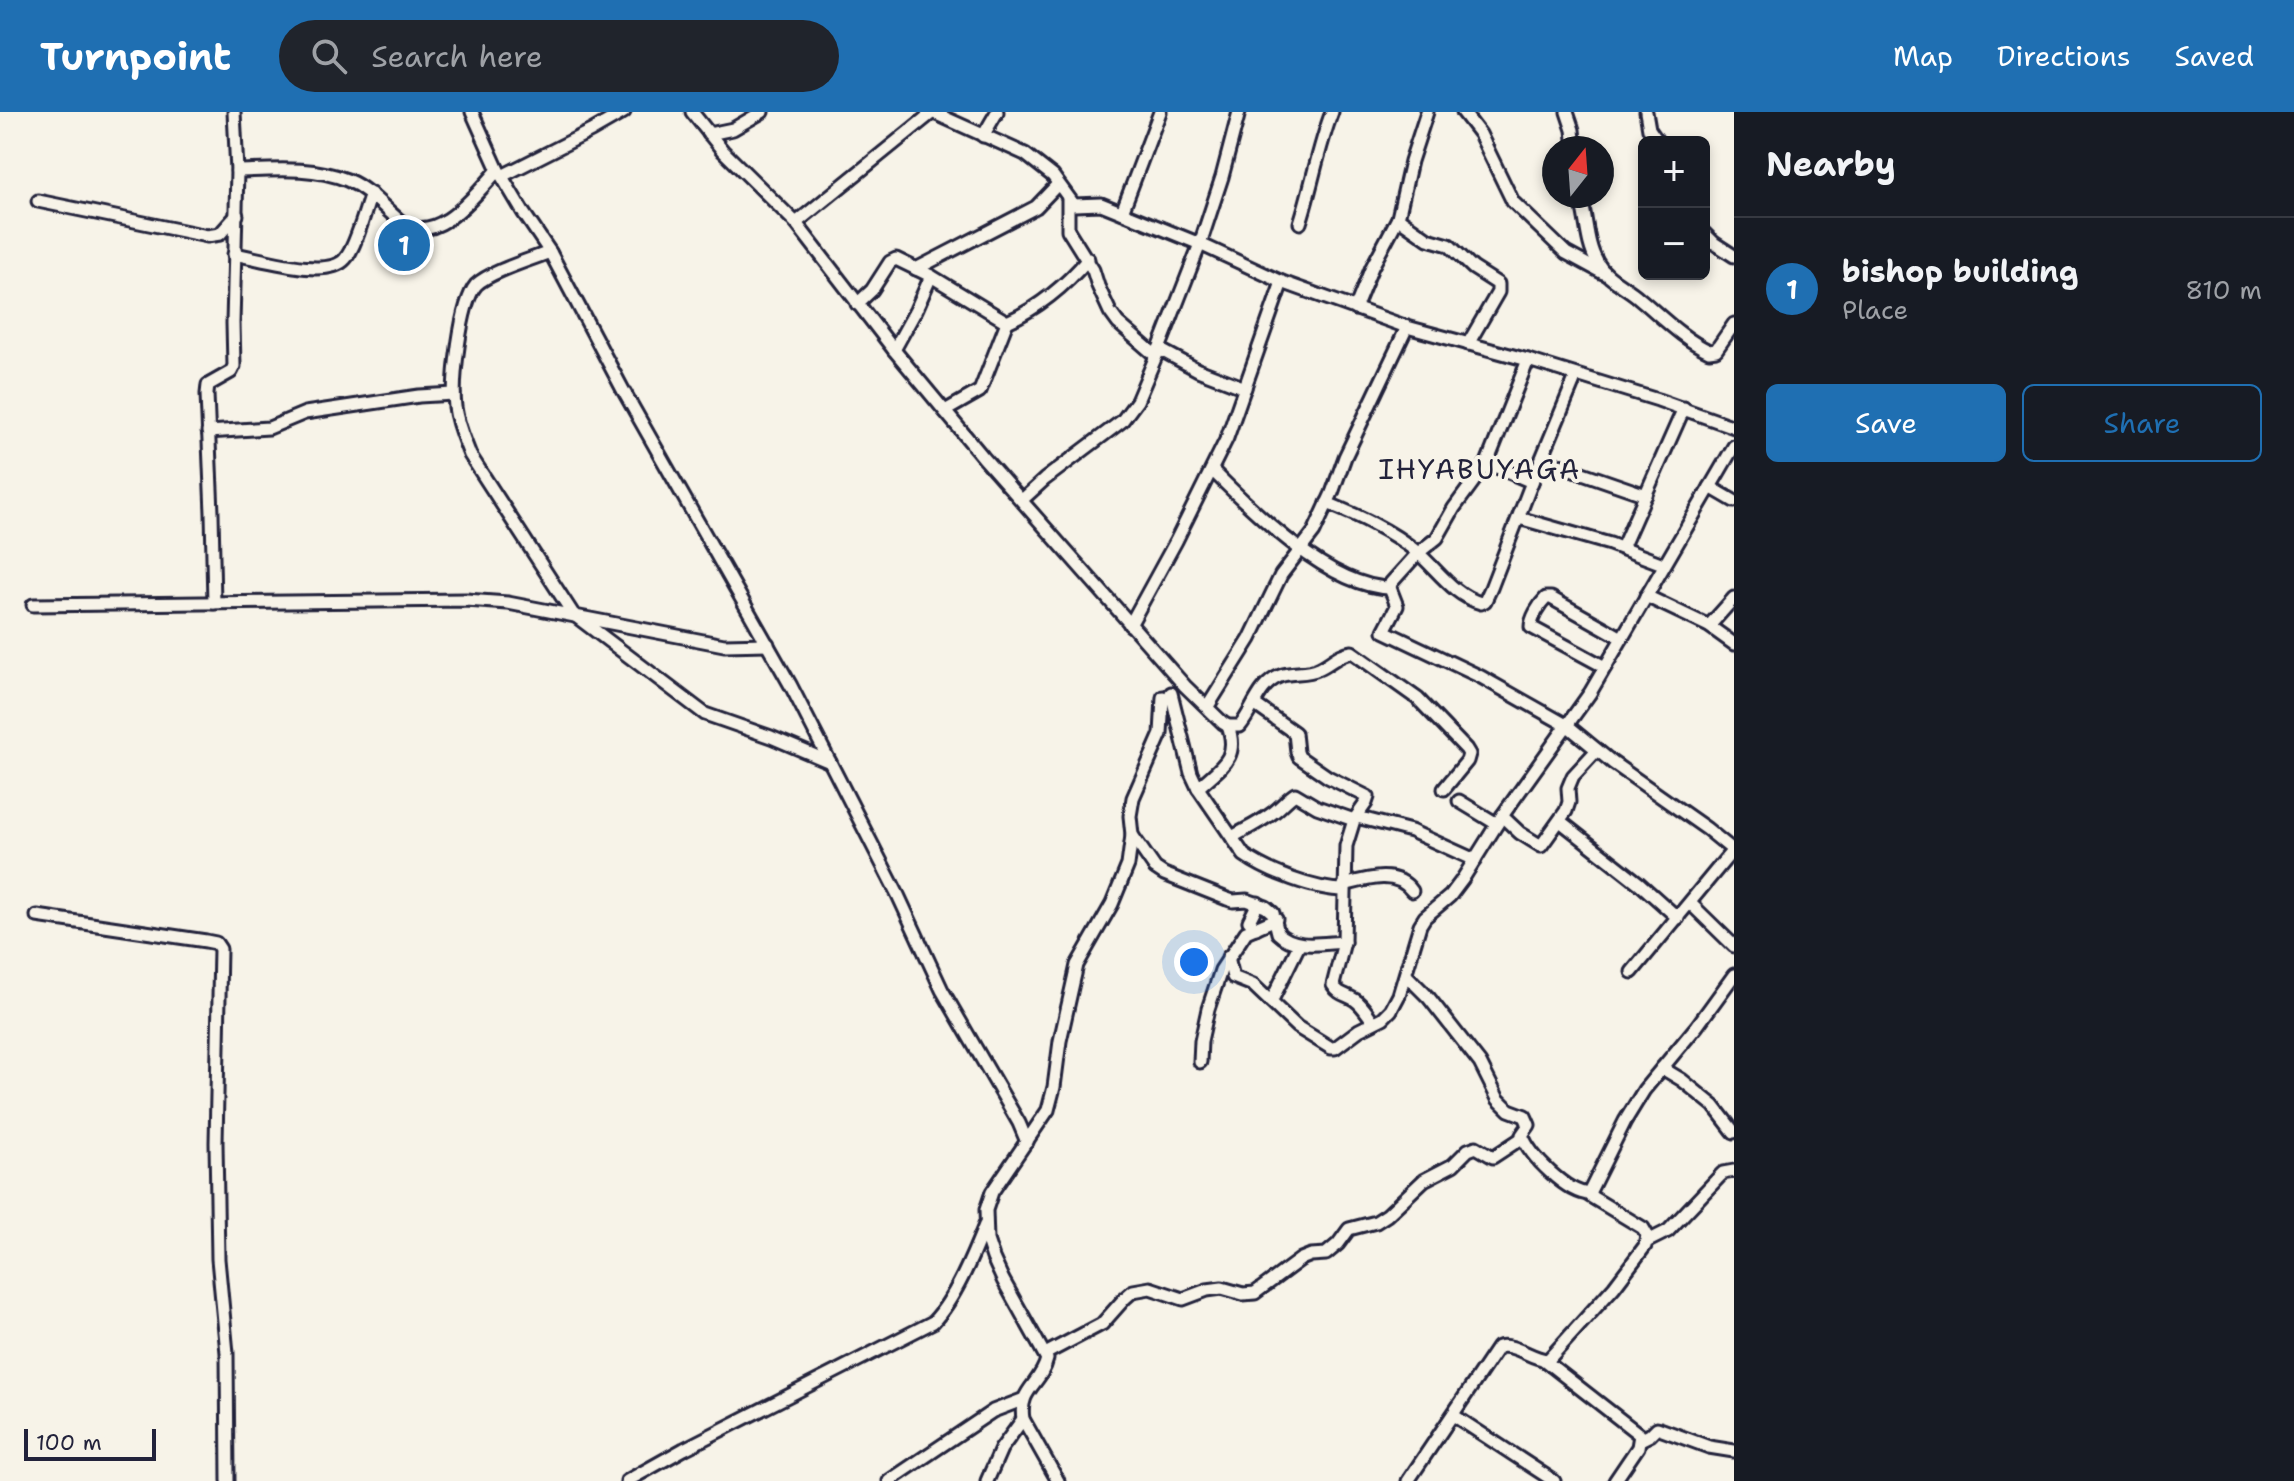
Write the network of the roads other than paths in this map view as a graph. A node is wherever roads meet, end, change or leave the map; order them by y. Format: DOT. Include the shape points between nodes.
graph roads {
  1 [pos="234,112"];
  2 [pos="472,112"];
  3 [pos="624,112"];
  4 [pos="692,112"];
  5 [pos="762,112"];
  6 [pos="932,112"];
  7 [pos="997,112"];
  8 [pos="1160,112"];
  9 [pos="1239,112"];
  10 [pos="1332,112"];
  11 [pos="1427,112"];
  12 [pos="1463,112"];
  13 [pos="1567,112"];
  14 [pos="1646,112"];
  15 [pos="709,134"];
  16 [pos="983,136"];
  17 [pos="1574,136"];
  18 [pos="1654,136"];
  19 [pos="237,171"];
  20 [pos="500,173"];
  21 [pos="1058,184"];
  22 [pos="371,194"];
  23 [pos="1068,198"];
  24 [pos="38,201"];
  25 [pos="1583,208"];
  26 [pos="1122,212"];
  27 [pos="237,215"];
  28 [pos="1398,218"];
  29 [pos="796,223"];
  30 [pos="1300,223"];
  31 [pos="1710,239"];
  32 [pos="1200,244"];
  33 [pos="550,252"];
  34 [pos="234,254"];
  35 [pos="1734,256"];
  36 [pos="1088,259"];
  37 [pos="916,269"];
  38 [pos="1607,275"];
  39 [pos="931,276"];
  40 [pos="1282,282"];
  41 [pos="857,304"];
  42 [pos="1355,309"];
  43 [pos="1007,322"];
  44 [pos="1734,324"];
  45 [pos="1407,327"];
  46 [pos="1468,344"];
  47 [pos="894,350"];
  48 [pos="1158,352"];
  49 [pos="1528,360"];
  50 [pos="1576,376"];
  51 [pos="1245,388"];
  52 [pos="454,394"];
  53 [pos="1684,408"];
  54 [pos="945,411"];
  55 [pos="1734,427"];
  56 [pos="208,432"];
  57 [pos="1734,446"];
  58 [pos="1542,459"];
  59 [pos="1487,463"];
  60 [pos="1212,470"];
  61 [pos="1532,482"];
  62 [pos="1710,487"];
  63 [pos="1646,495"];
  64 [pos="1022,500"];
  65 [pos="1734,501"];
  66 [pos="1327,503"];
  67 [pos="1519,518"];
  68 [pos="1622,548"];
  69 [pos="1301,550"];
  70 [pos="1418,553"];
  71 [pos="1663,564"];
  72 [pos="1390,588"];
  73 [pos="1646,596"];
  74 [pos="1734,598"];
  75 [pos="214,603"];
  76 [pos="33,605"];
  77 [pos="573,614"];
  78 [pos="1130,625"];
  79 [pos="1709,626"];
  80 [pos="1622,638"];
  81 [pos="768,644"];
  82 [pos="1734,644"];
  83 [pos="1605,667"];
  84 [pos="1254,704"];
  85 [pos="1208,706"];
  86 [pos="1228,726"];
  87 [pos="1568,726"];
  88 [pos="1597,750"];
  89 [pos="830,762"];
  90 [pos="1198,788"];
  91 [pos="1444,789"];
  92 [pos="1459,801"];
  93 [pos="1356,818"];
  94 [pos="1500,820"];
  95 [pos="1560,821"];
  96 [pos="1132,835"];
  97 [pos="1232,837"];
  98 [pos="1734,850"];
  99 [pos="1475,860"];
  100 [pos="1344,888"];
  101 [pos="1412,891"];
  102 [pos="1258,903"];
  103 [pos="1690,903"];
  104 [pos="37,916"];
  105 [pos="1678,918"];
  106 [pos="1276,919"];
  107 [pos="1256,928"];
  108 [pos="1344,942"];
  109 [pos="1299,945"];
  110 [pos="1734,946"];
  111 [pos="1228,957"];
  112 [pos="1632,972"];
  113 [pos="1406,975"];
  114 [pos="1734,975"];
  115 [pos="1271,1002"];
  116 [pos="1373,1021"];
  117 [pos="1200,1062"];
  118 [pos="1662,1068"];
  119 [pos="1734,1132"];
  120 [pos="1522,1138"];
  121 [pos="1027,1142"];
  122 [pos="1734,1171"];
  123 [pos="1590,1194"];
  124 [pos="986,1222"];
  125 [pos="1646,1242"];
  126 [pos="1045,1354"];
  127 [pos="1544,1360"];
  128 [pos="1022,1400"];
  129 [pos="1453,1415"];
  130 [pos="1023,1419"];
  131 [pos="1640,1440"];
  132 [pos="1733,1447"];
  133 [pos="228,1481"];
  134 [pos="627,1481"];
  135 [pos="889,1481"];
  136 [pos="987,1481"];
  137 [pos="1058,1481"];
  138 [pos="1408,1481"];
  139 [pos="1554,1481"];
  140 [pos="1615,1481"];
  1 -- 19 [label="street"];
  2 -- 20 [label="street"];
  3 -- 20 [label="street"];
  4 -- 15 [label="street"];
  5 -- 15 [label="street" via="733,129"];
  6 -- 16 [label="street"];
  6 -- 29 [label="street"];
  7 -- 16 [label="street"];
  8 -- 26 [label="street"];
  9 -- 32 [label="street"];
  10 -- 30 [label="street"];
  11 -- 28 [label="street"];
  12 -- 38 [label="street" via="1480,134 1513,202 1566,253"];
  13 -- 17 [label="street"];
  14 -- 18 [label="street"];
  15 -- 29 [label="street"];
  16 -- 21 [label="street" via="1025,154"];
  19 -- 22 [label="street" via="318,172"];
  19 -- 27 [label="street"];
  20 -- 22 [label="street" via="429,229 404,224"];
  20 -- 33 [label="street"];
  21 -- 23 [label="street"];
  21 -- 37 [label="street" via="1036,207"];
  22 -- 34 [label="street" via="350,250 336,265 307,268"];
  23 -- 26 [label="street" via="1074,205 1097,203"];
  23 -- 36 [label="street" via="1068,230"];
  24 -- 27 [label="street" via="207,236 220,234"];
  25 -- 38 [label="street" via="1593,255"];
  26 -- 32 [label="street"];
  27 -- 34 [label="street"];
  28 -- 42 [label="street"];
  28 -- 46 [label="street" via="1428,239 1449,245 1498,284"];
  29 -- 41 [label="street"];
  31 -- 35 [label="street"];
  32 -- 40 [label="street"];
  32 -- 48 [label="street"];
  33 -- 52 [label="street" via="485,278 471,293"];
  33 -- 81 [label="street"];
  34 -- 56 [label="street" via="234,366 207,389"];
  36 -- 43 [label="street" via="1033,309"];
  36 -- 48 [label="street" via="1118,323"];
  37 -- 39 [label="street"];
  37 -- 41 [label="street" via="893,259"];
  38 -- 44 [label="street" via="1705,349 1716,350"];
  39 -- 43 [label="street"];
  39 -- 47 [label="street"];
  40 -- 42 [label="street"];
  40 -- 51 [label="street"];
  41 -- 47 [label="street"];
  42 -- 45 [label="street"];
  43 -- 54 [label="street" via="980,391"];
  45 -- 46 [label="street"];
  45 -- 66 [label="street"];
  46 -- 49 [label="street"];
  47 -- 54 [label="street"];
  48 -- 51 [label="street"];
  48 -- 64 [label="street" via="1137,401 1122,421"];
  49 -- 50 [label="street"];
  49 -- 59 [label="street"];
  50 -- 53 [label="street"];
  50 -- 58 [label="street"];
  51 -- 60 [label="street"];
  52 -- 56 [label="street" via="305,413 269,428"];
  52 -- 77 [label="street" via="470,455"];
  53 -- 55 [label="street"];
  53 -- 63 [label="street"];
  54 -- 64 [label="street"];
  56 -- 75 [label="street"];
  57 -- 62 [label="street"];
  58 -- 61 [label="street"];
  58 -- 63 [label="street"];
  59 -- 61 [label="street"];
  59 -- 70 [label="street" via="1437,538"];
  60 -- 69 [label="street"];
  60 -- 78 [label="street"];
  61 -- 67 [label="street"];
  62 -- 65 [label="street"];
  62 -- 71 [label="street"];
  63 -- 68 [label="street"];
  64 -- 78 [label="street"];
  66 -- 69 [label="street"];
  66 -- 70 [label="street" via="1375,523"];
  67 -- 68 [label="street"];
  67 -- 70 [label="street" via="1481,603 1464,595"];
  68 -- 71 [label="street"];
  69 -- 72 [label="street" via="1351,578"];
  69 -- 85 [label="street" via="1281,575 1250,639"];
  70 -- 72 [label="street"];
  71 -- 73 [label="street"];
  72 -- 87 [label="street" via="1397,606 1386,634 1481,677"];
  73 -- 79 [label="street"];
  73 -- 80 [label="street"];
  74 -- 79 [label="street"];
  75 -- 76 [label="street"];
  75 -- 77 [label="street" via="466,600"];
  77 -- 81 [label="street" via="724,645"];
  77 -- 89 [label="street" via="705,714"];
  78 -- 85 [label="street"];
  79 -- 82 [label="street"];
  80 -- 83 [label="street"];
  80 -- 83 [label="street" via="1551,598 1543,601 1531,627"];
  81 -- 89 [label="street"];
  83 -- 87 [label="street"];
  84 -- 86 [label="street" via="1240,726"];
  84 -- 91 [label="street" via="1267,684 1282,675 1311,672 1343,654 1356,654 1418,699 1466,749 1467,761"];
  84 -- 93 [label="street" via="1295,733 1297,754 1310,766 1366,795"];
  85 -- 86 [label="street"];
  86 -- 90 [label="street" via="1230,756"];
  87 -- 88 [label="street"];
  87 -- 94 [label="street"];
  88 -- 95 [label="street" via="1573,776"];
  88 -- 98 [label="street"];
  89 -- 121 [label="street" via="942,990"];
  90 -- 96 [label="street" via="1167,695 1158,744 1133,798"];
  90 -- 97 [label="street"];
  92 -- 94 [label="street"];
  93 -- 97 [label="street" via="1317,807 1295,794"];
  93 -- 99 [label="street" via="1411,831"];
  93 -- 100 [label="street" via="1346,846"];
  94 -- 95 [label="street" via="1541,846"];
  94 -- 99 [label="street"];
  95 -- 105 [label="street"];
  96 -- 102 [label="street" via="1164,874 1233,901"];
  96 -- 121 [label="street" via="1125,874 1077,965 1048,1110"];
  97 -- 100 [label="street" via="1255,862 1314,885"];
  98 -- 103 [label="street"];
  99 -- 113 [label="street" via="1450,896 1420,925"];
  100 -- 101 [label="street" via="1371,878 1396,879"];
  100 -- 108 [label="street"];
  102 -- 106 [label="street"];
  102 -- 107 [label="street" via="1249,921"];
  103 -- 105 [label="street"];
  103 -- 110 [label="street"];
  104 -- 133 [label="street" via="206,941 220,949 216,1143"];
  105 -- 112 [label="street"];
  106 -- 107 [label="street"];
  106 -- 109 [label="street" via="1278,933"];
  107 -- 111 [label="street" via="1246,932"];
  108 -- 109 [label="street"];
  108 -- 116 [label="street" via="1333,987 1356,1001"];
  109 -- 115 [label="street"];
  111 -- 115 [label="street" via="1233,977 1253,985"];
  111 -- 117 [label="street" via="1211,992"];
  113 -- 116 [label="street" via="1391,1010"];
  113 -- 120 [label="street" via="1480,1063 1498,1099 1528,1120"];
  114 -- 118 [label="street"];
  115 -- 116 [label="street" via="1297,1027 1331,1048"];
  118 -- 119 [label="street" via="1714,1106"];
  118 -- 123 [label="street" via="1625,1121"];
  120 -- 123 [label="street" via="1555,1176 1576,1192"];
  120 -- 126 [label="street" via="1493,1157 1476,1147 1468,1150 1424,1180 1387,1215 1349,1229 1326,1254 1301,1259 1255,1293 1222,1288 1183,1299 1156,1290 1133,1291 1102,1324"];
  121 -- 124 [label="street" via="992,1192"];
  122 -- 125 [label="street" via="1723,1173 1668,1231"];
  123 -- 125 [label="street" via="1643,1228"];
  124 -- 126 [label="street" via="993,1258"];
  124 -- 134 [label="street" via="933,1322"];
  125 -- 127 [label="street" via="1596,1308"];
  126 -- 128 [label="street" via="1042,1373"];
  127 -- 129 [label="street" via="1498,1347"];
  127 -- 131 [label="street" via="1638,1432"];
  128 -- 130 [label="street"];
  128 -- 135 [label="street" via="993,1411"];
  129 -- 138 [label="street"];
  129 -- 139 [label="street"];
  130 -- 136 [label="street"];
  130 -- 137 [label="street"];
  131 -- 132 [label="street" via="1657,1428 1709,1447"];
  131 -- 140 [label="street"];
}
